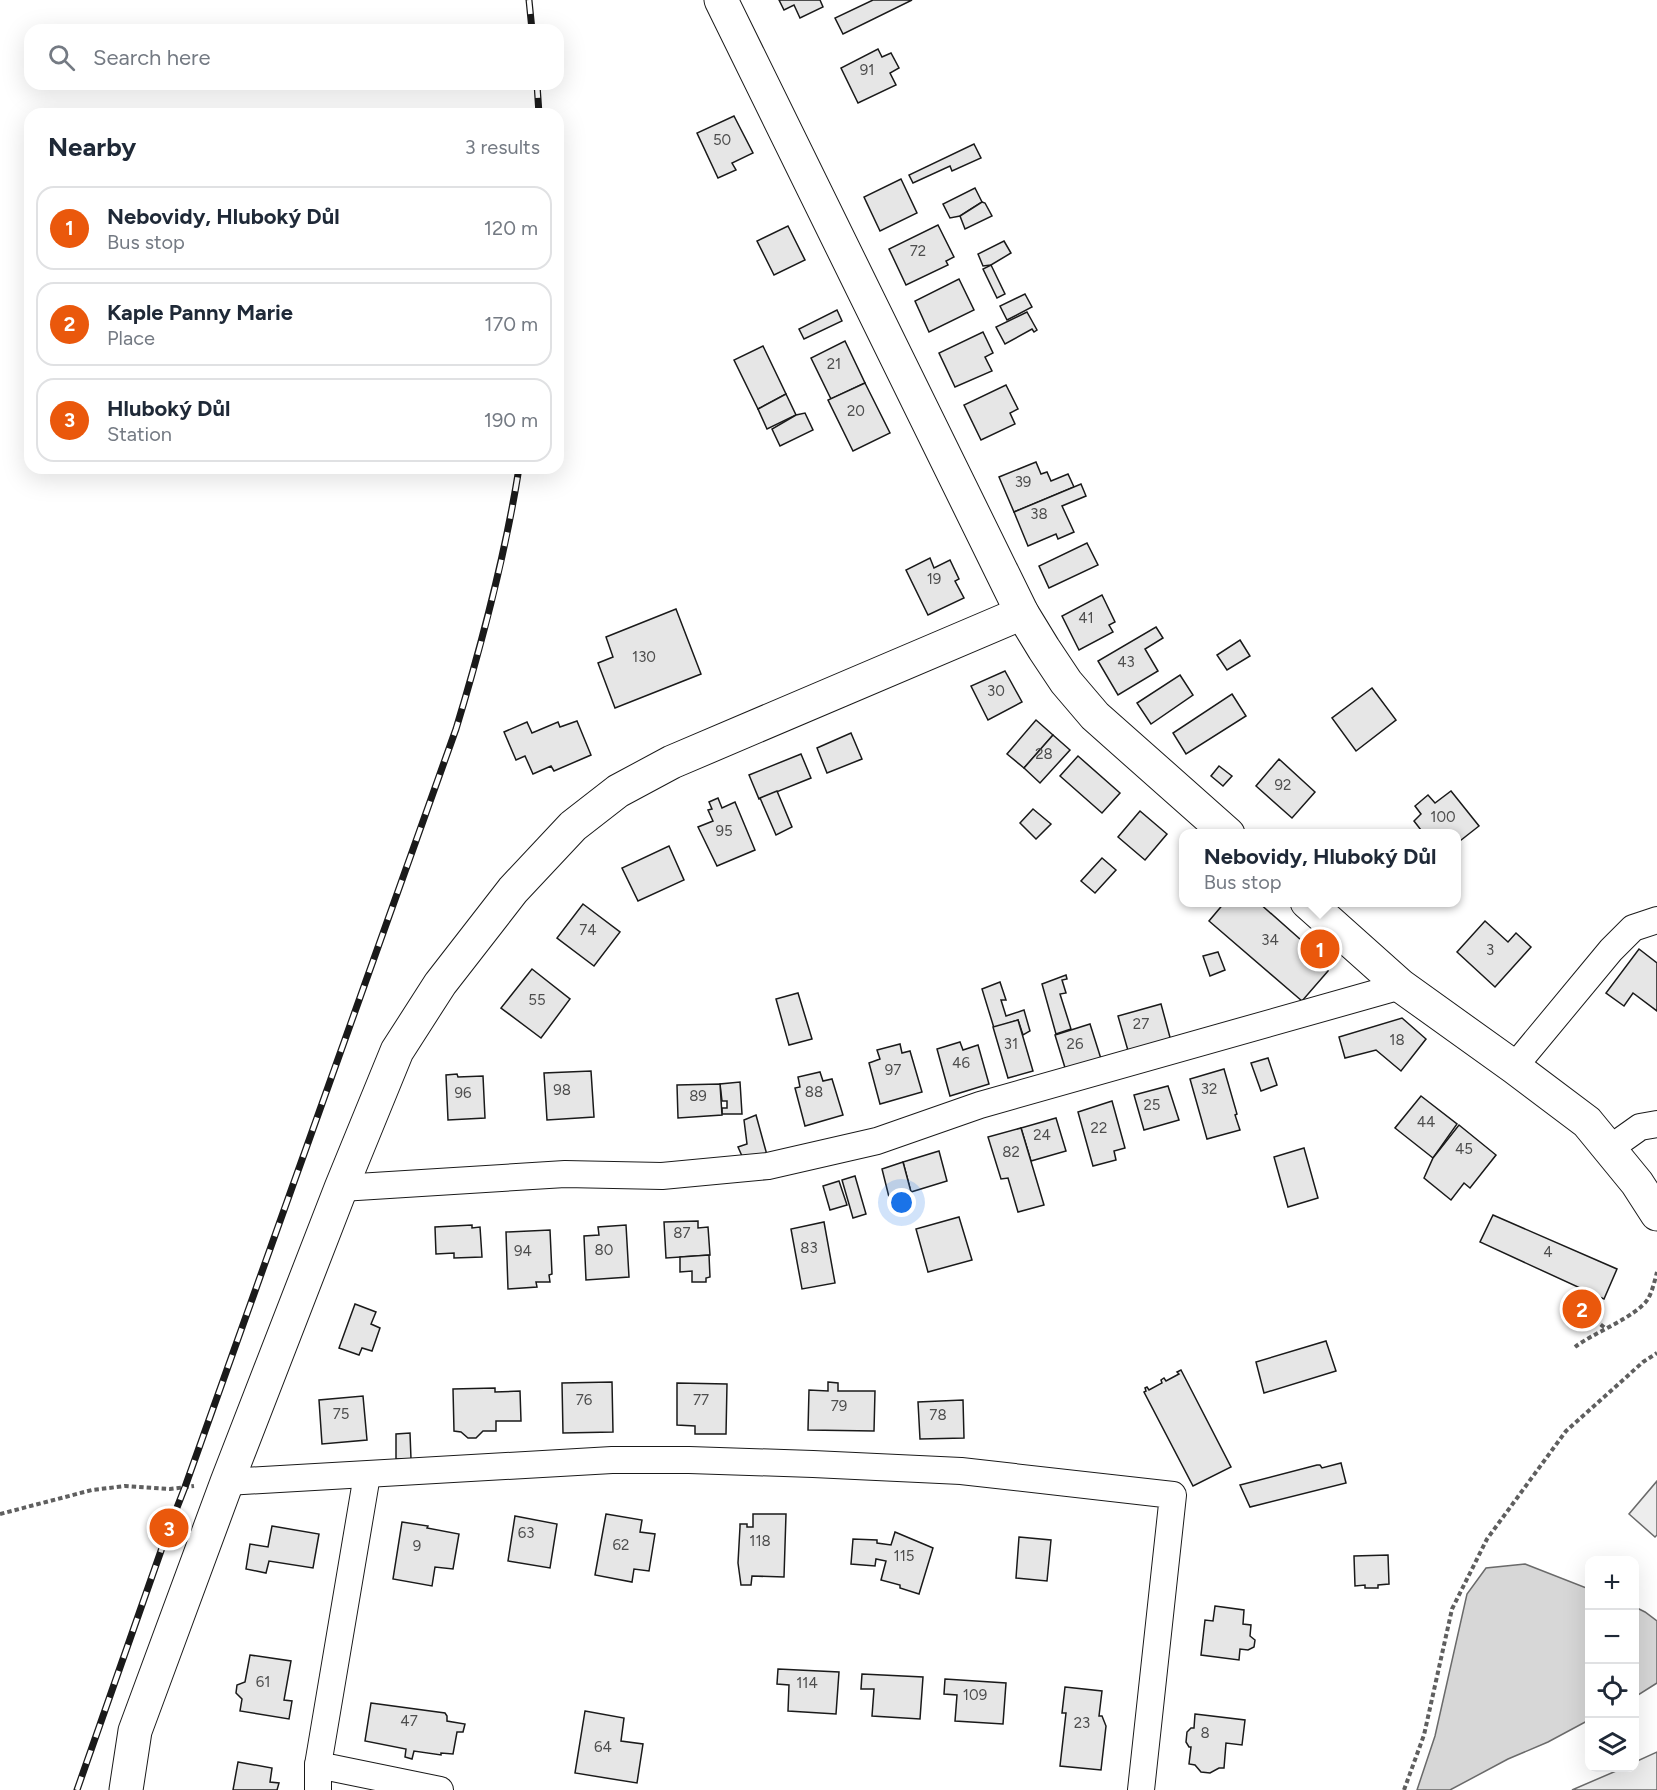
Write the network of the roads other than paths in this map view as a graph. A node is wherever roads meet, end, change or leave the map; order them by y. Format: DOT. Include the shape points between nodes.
graph roads {
  1 [pos="721,0"];
  2 [pos="1022,613"];
  3 [pos="1222,829"];
  4 [pos="1311,907"];
  5 [pos="1657,920"];
  6 [pos="1401,986"];
  7 [pos="1514,1067"];
  8 [pos="1657,1124"];
  9 [pos="1609,1149"];
  10 [pos="341,1188"];
  11 [pos="1657,1214"];
  12 [pos="367,1475"];
  13 [pos="227,1482"];
  14 [pos="318,1778"];
  15 [pos="126,1790"];
  16 [pos="440,1790"];
  17 [pos="1141,1790"];
  1 -- 2 [label="street"];
  2 -- 3 [label="street" via="1066,682 1095,716"];
  2 -- 10 [label="street" via="672,762 618,790 573,826 513,890 440,984 397,1051"];
  4 -- 6 [label="street"];
  5 -- 7 [label="street" via="1633,928 1611,950"];
  6 -- 7 [label="street"];
  6 -- 10 [label="street" via="980,1106 877,1141 768,1166 662,1176 565,1174"];
  7 -- 9 [label="street" via="1587,1122"];
  8 -- 9 [label="street" via="1640,1127"];
  9 -- 11 [label="street"];
  10 -- 13 [label="street"];
  12 -- 13 [label="street"];
  12 -- 14 [label="street"];
  12 -- 17 [label="street" via="612,1460 689,1460 961,1471 1173,1495"];
  13 -- 15 [label="street" via="135,1731"];
  14 -- 16 [label="street"];
}
